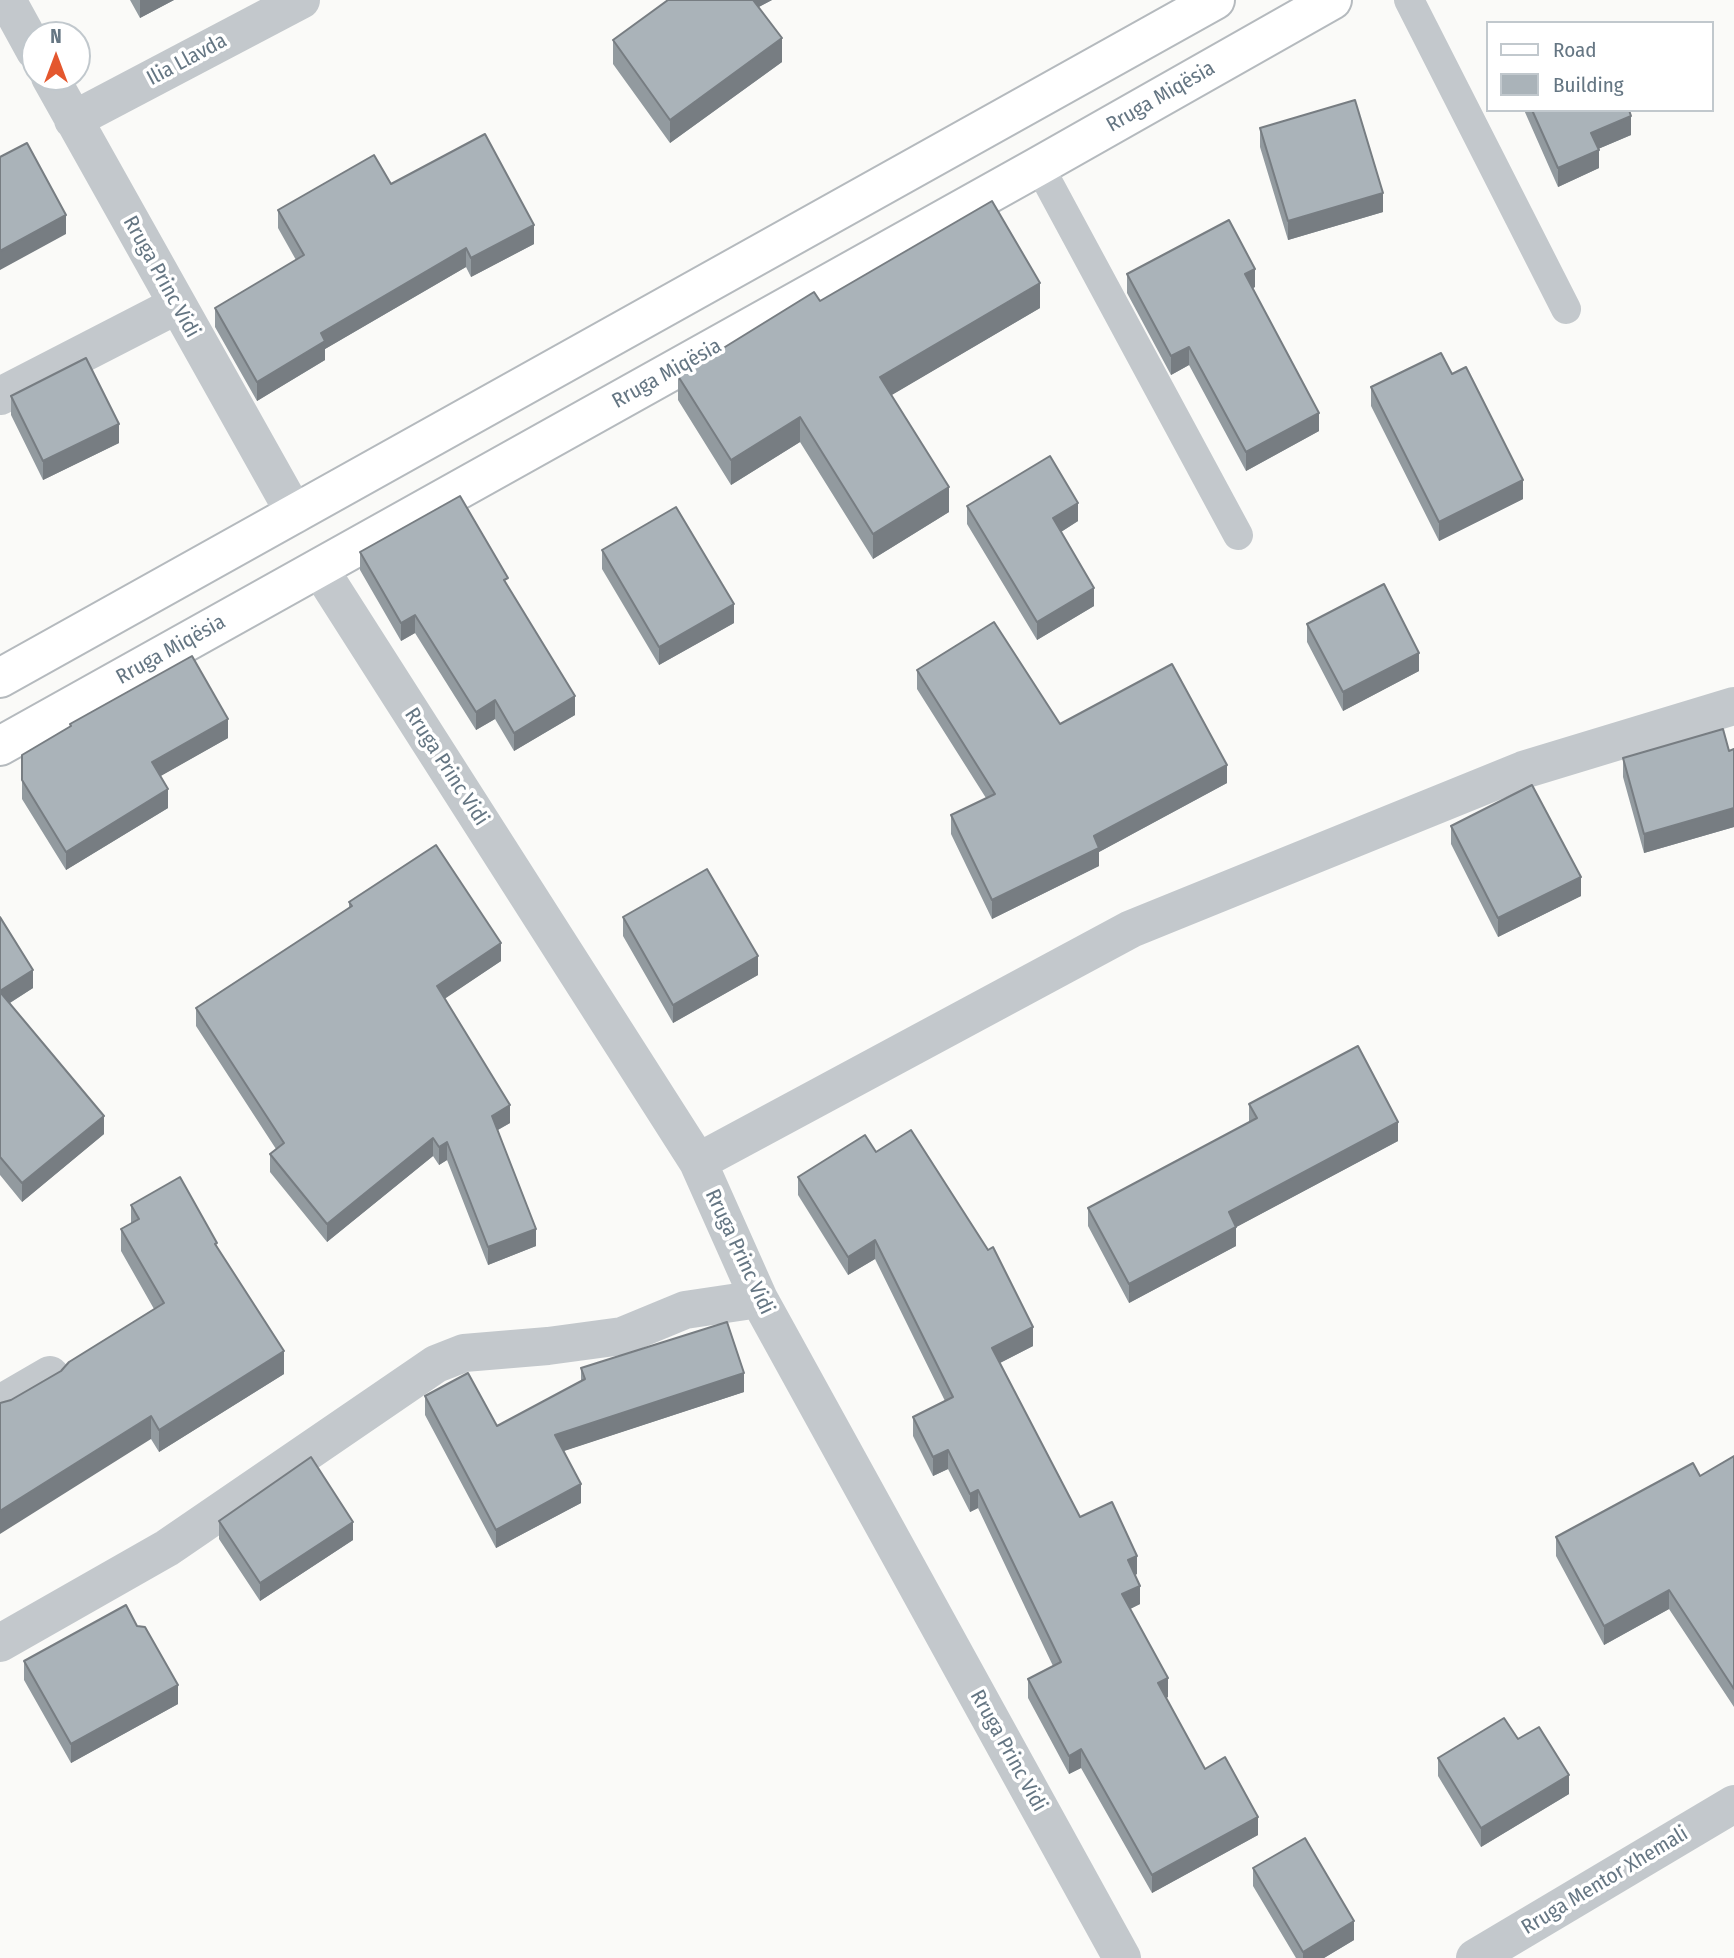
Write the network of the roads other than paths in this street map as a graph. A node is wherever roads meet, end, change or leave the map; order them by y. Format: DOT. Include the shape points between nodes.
graph roads {
  1 [pos="7,0"];
  2 [pos="301,0"];
  3 [pos="1215,0"];
  4 [pos="1332,0"];
  5 [pos="1409,0"];
  6 [pos="21,26"];
  7 [pos="57,91"];
  8 [pos="73,120"];
  9 [pos="1039,166"];
  10 [pos="177,305"];
  11 [pos="1566,309"];
  12 [pos="0,396"];
  13 [pos="295,514"];
  14 [pos="1238,535"];
  15 [pos="319,568"];
  16 [pos="0,678"];
  17 [pos="1734,706"];
  18 [pos="0,746"];
  19 [pos="698,1162"];
  20 [pos="759,1299"];
  21 [pos="50,1375"];
  22 [pos="0,1404"];
  23 [pos="0,1643"];
  24 [pos="1734,1804"];
  25 [pos="1122,1958"];
  26 [pos="1475,1958"];
  1 -- 6 [label="street"];
  2 -- 8 [label="street, Ilia Llavda"];
  3 -- 13 [label="main road"];
  4 -- 9 [label="main road, Rruga Miqësia"];
  5 -- 11 [label="lane"];
  7 -- 8 [label="street, Rruga Princ Vidi"];
  8 -- 10 [label="street, Rruga Princ Vidi"];
  9 -- 14 [label="lane"];
  9 -- 15 [label="main road, Rruga Miqësia"];
  10 -- 12 [label="street"];
  10 -- 13 [label="street, Rruga Princ Vidi"];
  13 -- 16 [label="main road"];
  15 -- 18 [label="main road, Rruga Miqësia"];
  15 -- 19 [label="street, Rruga Princ Vidi"];
  17 -- 19 [label="street" via="1524,770 1131,929"];
  19 -- 20 [label="street, Rruga Princ Vidi"];
  20 -- 23 [label="street" via="685,1310 622,1336 464,1353 436,1364 167,1548"];
  20 -- 25 [label="street, Rruga Princ Vidi"];
  21 -- 22 [label="street"];
  24 -- 26 [label="street, Rruga Mentor Xhemali"];
}
